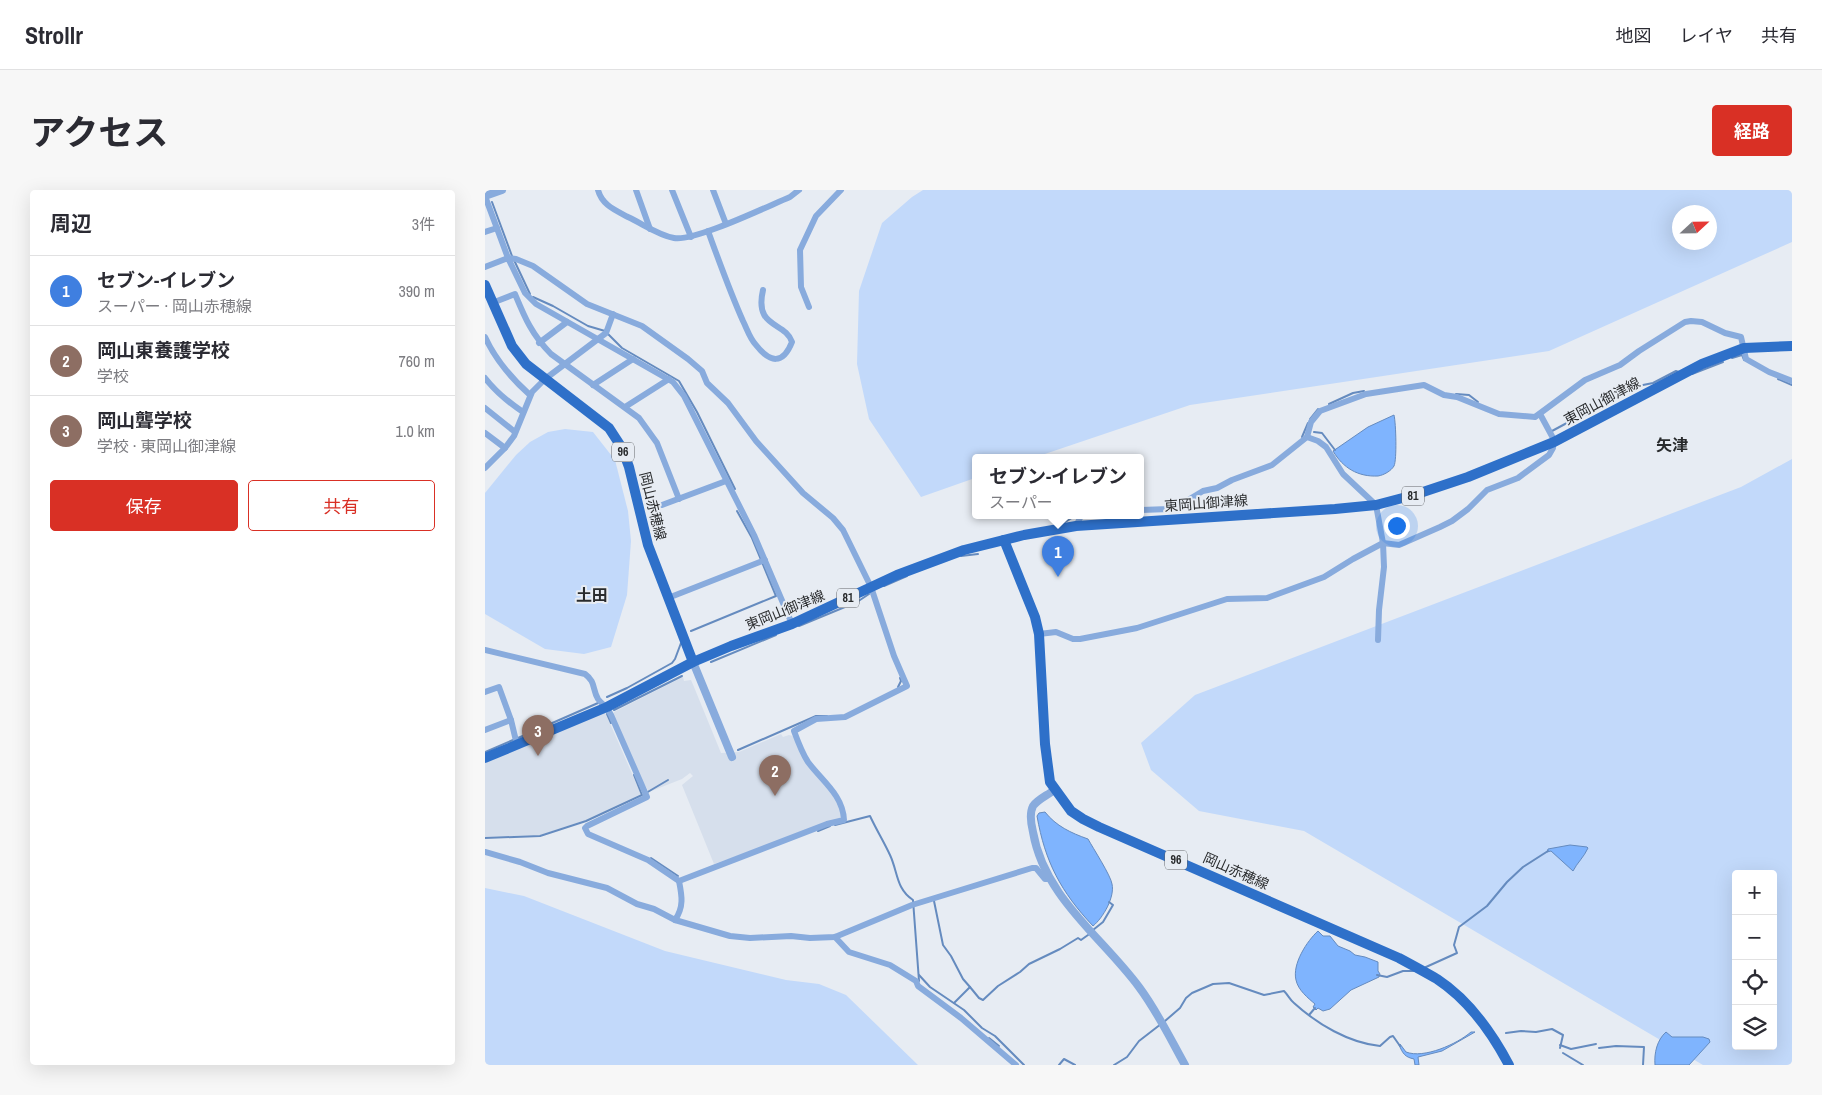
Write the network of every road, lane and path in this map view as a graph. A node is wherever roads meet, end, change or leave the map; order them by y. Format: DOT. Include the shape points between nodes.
graph roads {
  1 [pos="502,190"];
  2 [pos="598,190"];
  3 [pos="636,190"];
  4 [pos="672,190"];
  5 [pos="713,190"];
  6 [pos="799,190"];
  7 [pos="841,190"];
  8 [pos="485,196"];
  9 [pos="726,224"];
  10 [pos="497,228"];
  11 [pos="650,229"];
  12 [pos="708,231"];
  13 [pos="485,232"];
  14 [pos="691,237"];
  15 [pos="512,258"];
  16 [pos="485,267"];
  17 [pos="485,285"];
  18 [pos="763,290"];
  19 [pos="493,303"];
  20 [pos="809,307"];
  21 [pos="613,314"];
  22 [pos="567,322"];
  23 [pos="485,337"];
  24 [pos="599,340"];
  25 [pos="539,343"];
  26 [pos="1792,346"];
  27 [pos="1744,348"];
  28 [pos="633,359"];
  29 [pos="565,364"];
  30 [pos="485,378"];
  31 [pos="545,379"];
  32 [pos="669,380"];
  33 [pos="1792,381"];
  34 [pos="593,384"];
  35 [pos="530,395"];
  36 [pos="625,407"];
  37 [pos="485,408"];
  38 [pos="523,412"];
  39 [pos="1538,415"];
  40 [pos="515,432"];
  41 [pos="485,433"];
  42 [pos="1551,435"];
  43 [pos="1307,437"];
  44 [pos="505,448"];
  45 [pos="488,461"];
  46 [pos="485,468"];
  47 [pos="726,481"];
  48 [pos="679,499"];
  49 [pos="662,505"];
  50 [pos="1376,505"];
  51 [pos="1144,510"];
  52 [pos="1080,519"];
  53 [pos="1076,526"];
  54 [pos="1004,540"];
  55 [pos="1383,544"];
  56 [pos="763,561"];
  57 [pos="871,587"];
  58 [pos="668,598"];
  59 [pos="792,624"];
  60 [pos="1039,634"];
  61 [pos="1378,640"];
  62 [pos="485,650"];
  63 [pos="693,662"];
  64 [pos="485,692"];
  65 [pos="607,707"];
  66 [pos="511,720"];
  67 [pos="485,730"];
  68 [pos="516,741"];
  69 [pos="732,757"];
  70 [pos="485,758"];
  71 [pos="1054,790"];
  72 [pos="485,852"];
  73 [pos="1051,879"];
  74 [pos="679,881"];
  75 [pos="675,920"];
  76 [pos="835,937"];
  77 [pos="1016,1065"];
  78 [pos="1185,1065"];
  79 [pos="1509,1065"];
  1 -- 8 [label="street"];
  2 -- 11 [label="street" via="600,199 612,209"];
  3 -- 11 [label="street"];
  4 -- 14 [label="street"];
  5 -- 9 [label="street"];
  6 -- 9 [label="street" via="790,197"];
  7 -- 20 [label="street" via="816,216 800,250 801,288"];
  8 -- 10 [label="street"];
  9 -- 12 [label="street"];
  10 -- 13 [label="street"];
  10 -- 15 [label="street"];
  11 -- 14 [label="street" via="674,238"];
  12 -- 14 [label="street"];
  12 -- 18 [label="street" via="750,336 756,346 779,360 785,356 792,342 787,334 767,320 761,305"];
  15 -- 16 [label="street"];
  15 -- 21 [label="street" via="533,266 587,304"];
  15 -- 22 [label="street" via="530,300"];
  17 -- 19 [label="main road, 岡山赤穂線 / 96"];
  19 -- 25 [label="street" via="515,294"];
  19 -- 31 [label="main road, 岡山赤穂線 / 96" via="512,346 526,364"];
  21 -- 24 [label="street" via="607,332"];
  21 -- 57 [label="street" via="642,326 702,371 707,383 728,403 756,441 843,530"];
  22 -- 24 [label="street"];
  22 -- 25 [label="street"];
  23 -- 35 [label="street" via="502,367"];
  24 -- 28 [label="street"];
  24 -- 29 [label="street"];
  25 -- 29 [label="street"];
  26 -- 27 [label="main road, 東岡山御津線 / 81"];
  27 -- 33 [label="street" via="1746,359"];
  27 -- 39 [label="street" via="1741,337 1702,322 1688,321 1620,364 1585,380"];
  27 -- 42 [label="main road, 東岡山御津線 / 81" via="1702,364"];
  28 -- 32 [label="street"];
  28 -- 34 [label="street"];
  29 -- 31 [label="street"];
  29 -- 34 [label="street"];
  30 -- 38 [label="street"];
  31 -- 35 [label="street"];
  31 -- 58 [label="main road, 岡山赤穂線 / 96" via="609,428 622,448 648,545"];
  32 -- 36 [label="street"];
  32 -- 47 [label="street" via="684,396"];
  34 -- 36 [label="street"];
  35 -- 38 [label="street"];
  36 -- 48 [label="street" via="639,418 657,443"];
  37 -- 40 [label="street"];
  38 -- 40 [label="street"];
  39 -- 42 [label="street"];
  39 -- 43 [label="street" via="1499,414 1424,385 1366,394 1320,411 1313,418"];
  40 -- 44 [label="street"];
  41 -- 44 [label="street"];
  42 -- 50 [label="main road, 東岡山御津線 / 81" via="1468,477 1415,496"];
  42 -- 55 [label="street" via="1553,448 1549,455 1521,476 1487,490 1452,521 1399,545"];
  43 -- 50 [label="street" via="1326,447 1343,474"];
  43 -- 51 [label="street" via="1272,465 1203,491 1169,509"];
  44 -- 45 [label="street"];
  45 -- 46 [label="street"];
  47 -- 48 [label="street"];
  47 -- 56 [label="street" via="754,535"];
  48 -- 49 [label="street"];
  50 -- 53 [label="main road, 東岡山御津線 / 81"];
  50 -- 55 [label="street"];
  52 -- 53 [label="street"];
  53 -- 54 [label="main road, 東岡山御津線 / 81"];
  54 -- 57 [label="main road, 東岡山御津線 / 81" via="943,558"];
  54 -- 60 [label="main road, 岡山赤穂線 / 96"];
  55 -- 60 [label="street" via="1324,577 1267,598 1227,599 1137,628 1080,639 1056,632"];
  55 -- 61 [label="street"];
  56 -- 58 [label="street"];
  56 -- 59 [label="street"];
  57 -- 59 [label="main road, 東岡山御津線 / 81"];
  57 -- 74 [label="street" via="907,686 845,717 816,719 794,730 804,755 839,800 844,820"];
  58 -- 63 [label="main road, 岡山赤穂線 / 96"];
  59 -- 63 [label="main road, 東岡山御津線 / 81"];
  60 -- 71 [label="main road, 岡山赤穂線 / 96" via="1048,773"];
  62 -- 65 [label="street" via="585,674 591,678 598,698"];
  63 -- 65 [label="main road, 東岡山御津線 / 81"];
  63 -- 69 [label="street"];
  64 -- 66 [label="street" via="499,687"];
  65 -- 68 [label="main road, 東岡山御津線 / 81"];
  65 -- 74 [label="street" via="647,797 587,826 586,830 590,836 648,860"];
  66 -- 67 [label="street"];
  66 -- 68 [label="street"];
  68 -- 70 [label="main road, 東岡山御津線 / 81"];
  71 -- 73 [label="street" via="1033,807 1030,818 1034,839"];
  71 -- 79 [label="main road, 岡山赤穂線 / 96" via="1083,820 1399,958 1437,979 1474,1011"];
  72 -- 75 [label="street" via="547,873 607,888"];
  73 -- 76 [label="street" via="1045,879 1036,868 1031,868 913,905"];
  73 -- 78 [label="street" via="1071,910 1138,985"];
  74 -- 75 [label="street" via="682,900"];
  75 -- 76 [label="street" via="729,936"];
  76 -- 77 [label="street" via="849,952 891,965 916,981 918,986"];
}
